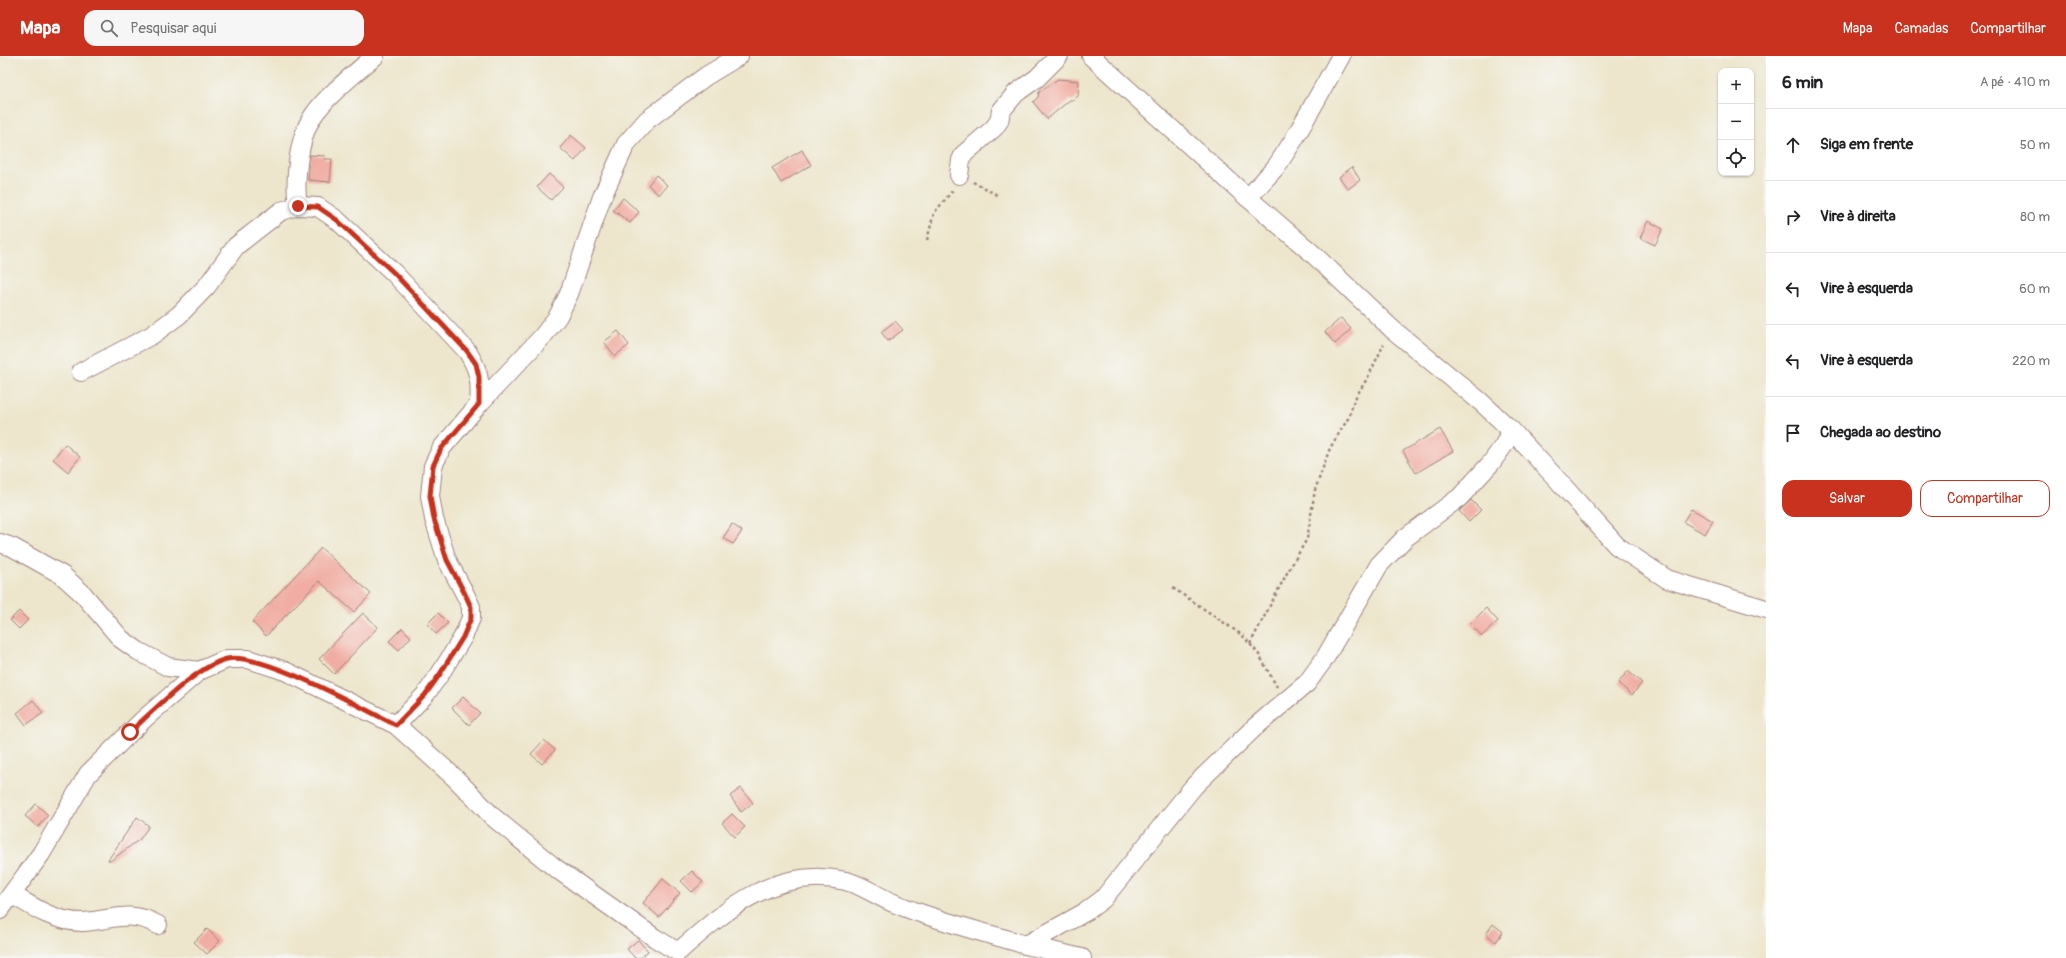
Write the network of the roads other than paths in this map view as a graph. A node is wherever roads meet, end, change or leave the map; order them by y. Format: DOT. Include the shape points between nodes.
graph roads {
  1 [pos="375,56"];
  2 [pos="739,56"];
  3 [pos="1059,56"];
  4 [pos="1091,56"];
  5 [pos="1341,56"];
  6 [pos="959,176"];
  7 [pos="1248,198"];
  8 [pos="298,206"];
  9 [pos="81,372"];
  10 [pos="479,404"];
  11 [pos="1511,430"];
  12 [pos="0,543"];
  13 [pos="1766,609"];
  14 [pos="168,667"];
  15 [pos="200,671"];
  16 [pos="176,692"];
  17 [pos="396,725"];
  18 [pos="13,895"];
  19 [pos="0,910"];
  20 [pos="158,926"];
  21 [pos="1026,945"];
  22 [pos="676,955"];
  23 [pos="1082,958"];
  1 -- 8 [label="street" via="346,81 308,124 296,182"];
  2 -- 10 [label="street" via="706,76 647,120 626,144 602,197 569,294 558,316"];
  3 -- 6 [label="street" via="1037,78 1016,93 1001,111 994,128 964,154"];
  4 -- 7 [label="street"];
  5 -- 7 [label="street" via="1276,167"];
  7 -- 11 [label="street" via="1392,328"];
  8 -- 9 [label="street" via="281,211 236,246 207,286 179,315 152,335"];
  8 -- 10 [label="street" via="318,207 337,220 394,273 452,335 476,364 480,389"];
  10 -- 17 [label="street" via="441,449 433,466 430,496 434,519 447,560 471,607 471,618 463,637 440,674 425,695"];
  11 -- 13 [label="street" via="1617,546 1667,578"];
  11 -- 21 [label="street" via="1491,463 1460,497 1405,538 1379,565 1308,683 1282,702 1194,786 1103,899 1087,911"];
  12 -- 14 [label="street" via="62,575 83,594 121,639"];
  14 -- 15 [label="street"];
  14 -- 16 [label="street" via="176,682"];
  15 -- 16 [label="street"];
  15 -- 17 [label="street" via="228,659 248,659 285,671"];
  16 -- 18 [label="street" via="144,719 88,774 41,854"];
  17 -- 22 [label="street" via="455,778 493,817 554,867"];
  18 -- 19 [label="street"];
  18 -- 20 [label="street" via="40,910 67,920 83,922 130,915 146,918"];
  21 -- 22 [label="street" via="894,904 846,881 803,877 777,883 753,895 723,914"];
  21 -- 23 [label="street"];
}
